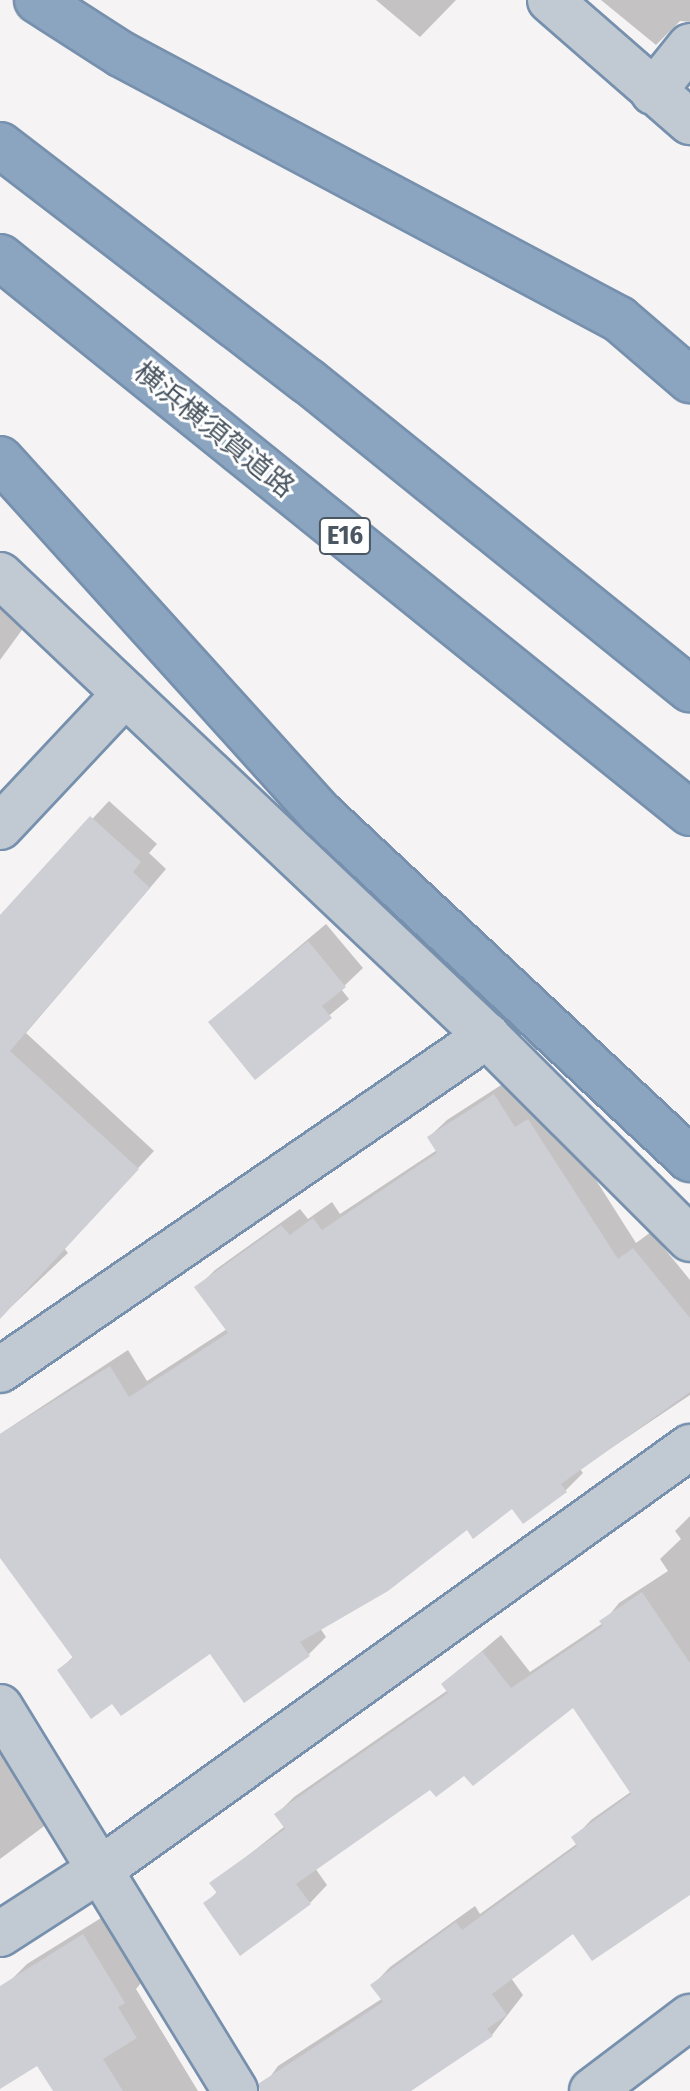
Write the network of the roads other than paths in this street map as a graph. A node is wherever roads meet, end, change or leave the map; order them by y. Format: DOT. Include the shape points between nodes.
graph roads {
  1 [pos="37,0"];
  2 [pos="550,0"];
  3 [pos="690,46"];
  4 [pos="653,92"];
  5 [pos="690,122"];
  6 [pos="0,145"];
  7 [pos="0,257"];
  8 [pos="690,380"];
  9 [pos="0,459"];
  10 [pos="0,575"];
  11 [pos="690,689"];
  12 [pos="125,694"];
  13 [pos="690,813"];
  14 [pos="0,827"];
  15 [pos="487,1036"];
  16 [pos="690,1159"];
  17 [pos="690,1239"];
  18 [pos="0,1370"];
  19 [pos="690,1447"];
  20 [pos="0,1707"];
  21 [pos="101,1869"];
  22 [pos="0,1934"];
  23 [pos="690,2017"];
  24 [pos="235,2091"];
  25 [pos="592,2091"];
  1 -- 8 [label="highway" via="121,54 619,319"];
  2 -- 4 [label="street"];
  3 -- 4 [label="street"];
  4 -- 5 [label="street"];
  6 -- 11 [label="highway" via="308,381"];
  7 -- 13 [label="highway, 横浜横須賀道路 / E16"];
  9 -- 16 [label="highway" via="322,815"];
  10 -- 12 [label="street"];
  12 -- 14 [label="street"];
  12 -- 15 [label="street"];
  15 -- 17 [label="street"];
  15 -- 18 [label="street"];
  19 -- 21 [label="street"];
  20 -- 21 [label="street"];
  21 -- 22 [label="street"];
  21 -- 24 [label="street"];
  23 -- 25 [label="street"];
}
